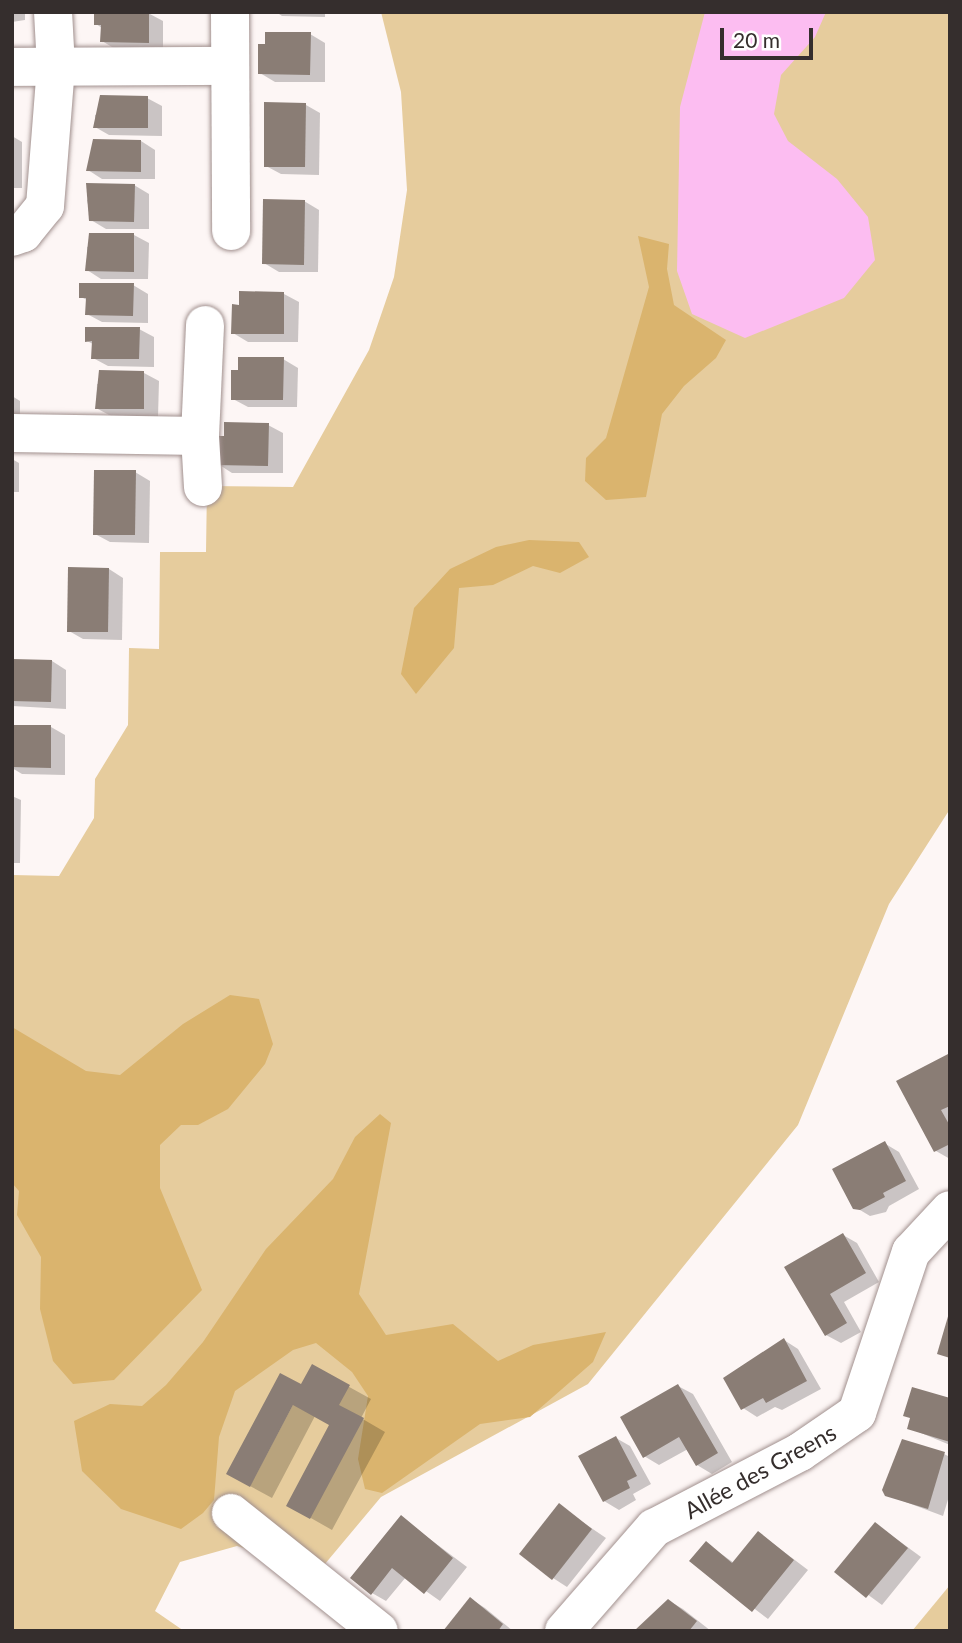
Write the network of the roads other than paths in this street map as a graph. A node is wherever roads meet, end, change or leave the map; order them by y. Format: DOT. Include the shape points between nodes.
graph roads {
  1 [pos="52,12"];
  2 [pos="230,12"];
  3 [pos="229,66"];
  4 [pos="12,67"];
  5 [pos="56,67"];
  6 [pos="231,231"];
  7 [pos="12,237"];
  8 [pos="205,325"];
  9 [pos="12,433"];
  10 [pos="200,436"];
  11 [pos="203,487"];
  12 [pos="950,1210"];
  13 [pos="231,1513"];
  14 [pos="379,1631"];
  15 [pos="564,1631"];
  1 -- 5 [label="street"];
  2 -- 3 [label="street"];
  3 -- 5 [label="street"];
  3 -- 6 [label="street"];
  4 -- 5 [label="street"];
  5 -- 7 [label="street" via="45,206 23,233"];
  8 -- 10 [label="street"];
  9 -- 10 [label="street"];
  10 -- 11 [label="street"];
  12 -- 15 [label="street, Allée des Greens" via="911,1252 858,1413 800,1452 654,1528"];
  13 -- 14 [label="street"];
}
